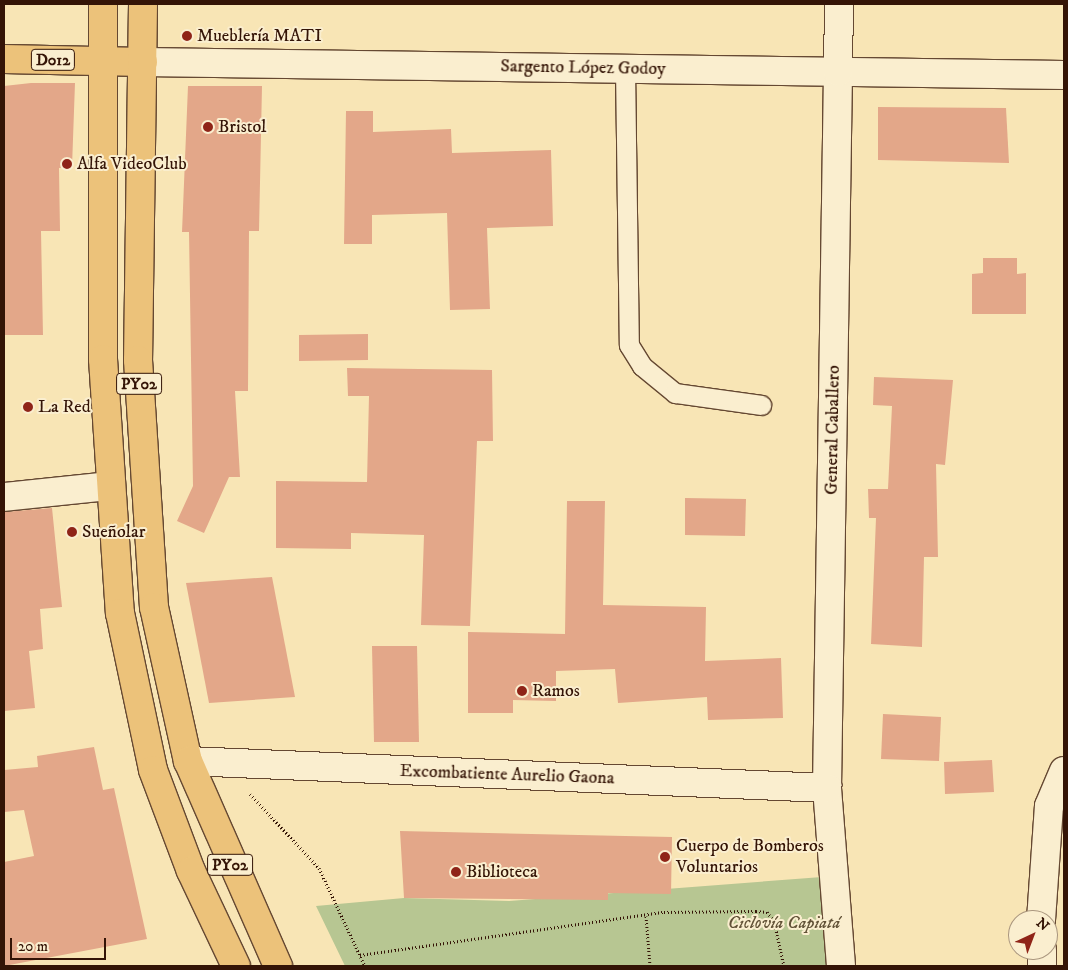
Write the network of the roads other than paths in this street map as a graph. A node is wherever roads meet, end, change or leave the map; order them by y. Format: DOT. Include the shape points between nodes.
graph roads {
  1 [pos="103,4"];
  2 [pos="143,4"];
  3 [pos="839,4"];
  4 [pos="4,59"];
  5 [pos="103,61"];
  6 [pos="143,62"];
  7 [pos="624,68"];
  8 [pos="838,72"];
  9 [pos="1064,75"];
  10 [pos="761,405"];
  11 [pos="108,486"];
  12 [pos="4,497"];
  13 [pos="188,761"];
  14 [pos="1064,771"];
  15 [pos="827,788"];
  16 [pos="1042,910"];
  17 [pos="236,966"];
  18 [pos="278,966"];
  19 [pos="841,966"];
  1 -- 5 [label="main road, PY02"];
  2 -- 6 [label="main road, PY02"];
  3 -- 8 [label="street, General Caballero"];
  4 -- 5 [label="main road, D012"];
  5 -- 6 [label="main road, Sargento López Godoy / D012"];
  5 -- 11 [label="main road, PY02" via="103,359"];
  6 -- 7 [label="street, Sargento López Godoy / D012"];
  6 -- 13 [label="main road, PY02" via="138,360 143,486 154,607"];
  7 -- 8 [label="street, Sargento López Godoy / D012"];
  7 -- 10 [label="lane" via="629,345 642,366 675,393"];
  8 -- 9 [label="street, Sargento López Godoy / D012"];
  8 -- 15 [label="street, General Caballero"];
  11 -- 12 [label="street"];
  11 -- 17 [label="main road, PY02" via="120,613 153,770 191,871"];
  13 -- 15 [label="street, Excombatiente Aurelio Gaona"];
  13 -- 18 [label="main road, PY02"];
  14 -- 16 [label="street" via="1049,806"];
  15 -- 19 [label="street, General Caballero"];
}
